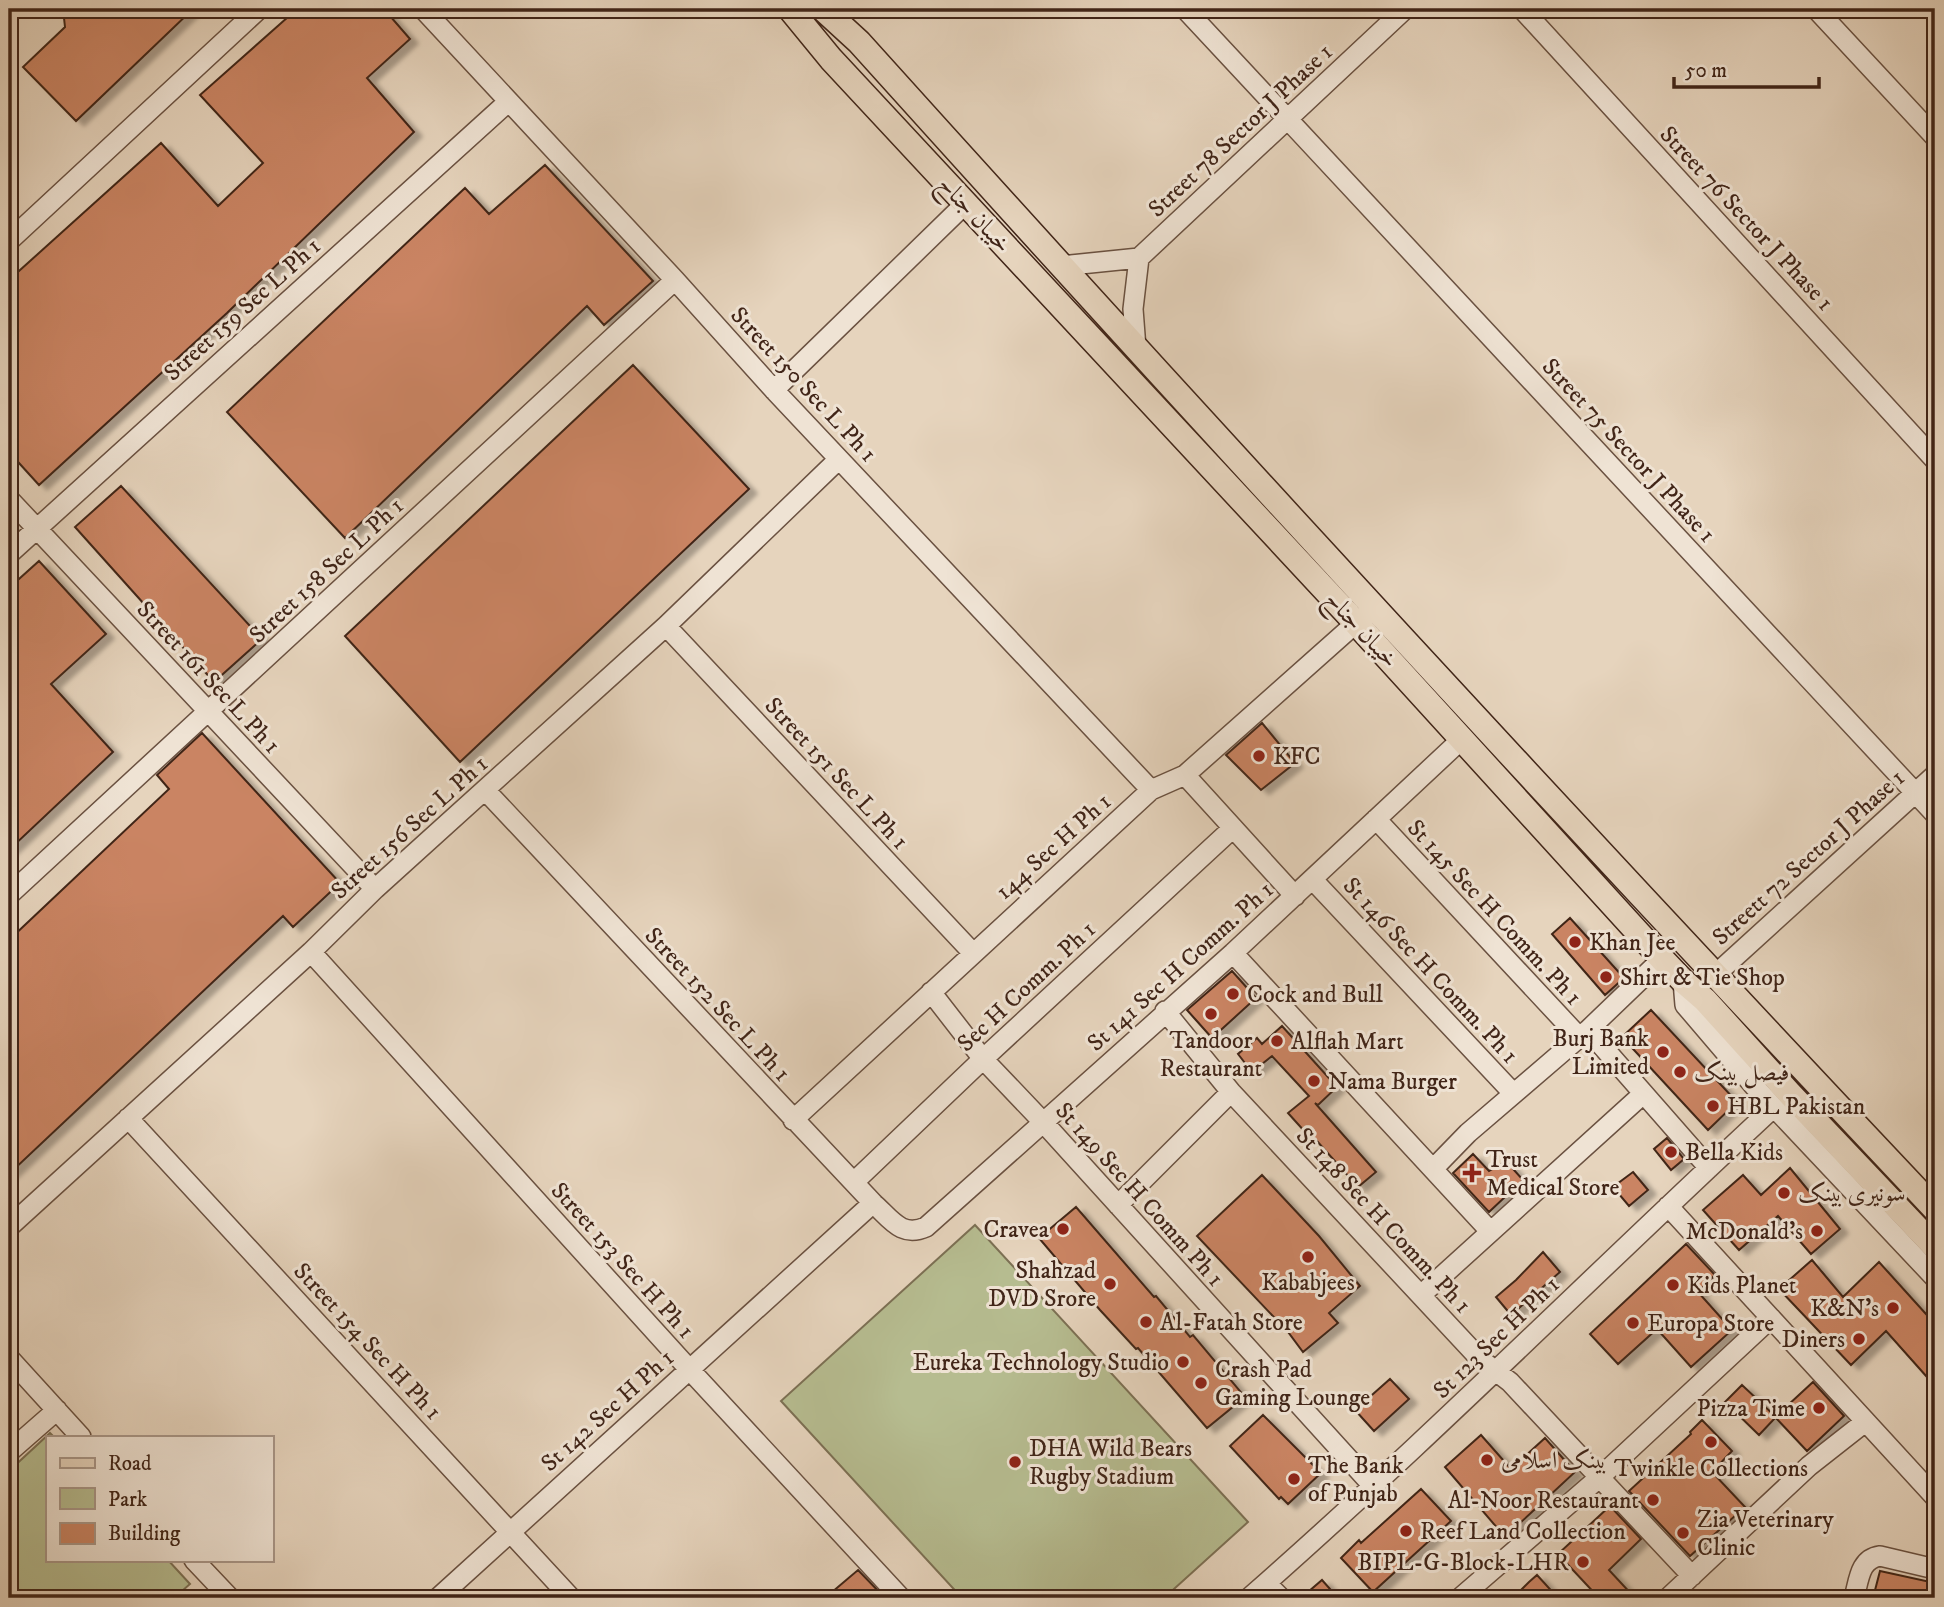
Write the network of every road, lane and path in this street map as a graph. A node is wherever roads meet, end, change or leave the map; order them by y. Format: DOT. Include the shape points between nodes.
graph roads {
  1 [pos="259,9"];
  2 [pos="423,9"];
  3 [pos="769,9"];
  4 [pos="790,9"];
  5 [pos="822,9"];
  6 [pos="840,9"];
  7 [pos="1185,9"];
  8 [pos="1405,9"];
  9 [pos="1522,9"];
  10 [pos="1816,9"];
  11 [pos="859,42"];
  12 [pos="831,59"];
  13 [pos="508,102"];
  14 [pos="1288,119"];
  15 [pos="1935,137"];
  16 [pos="965,204"];
  17 [pos="9,241"];
  18 [pos="1139,258"];
  19 [pos="1061,266"];
  20 [pos="675,280"];
  21 [pos="1136,348"];
  22 [pos="774,390"];
  23 [pos="839,458"];
  24 [pos="1935,460"];
  25 [pos="9,499"];
  26 [pos="35,528"];
  27 [pos="9,554"];
  28 [pos="1356,623"];
  29 [pos="666,626"];
  30 [pos="208,712"];
  31 [pos="1463,738"];
  32 [pos="1185,775"];
  33 [pos="1935,775"];
  34 [pos="485,790"];
  35 [pos="1151,790"];
  36 [pos="1916,793"];
  37 [pos="1935,814"];
  38 [pos="1376,820"];
  39 [pos="1233,828"];
  40 [pos="1313,880"];
  41 [pos="375,889"];
  42 [pos="9,895"];
  43 [pos="1295,895"];
  44 [pos="311,952"];
  45 [pos="972,953"];
  46 [pos="1233,953"];
  47 [pos="1662,959"];
  48 [pos="1715,975"];
  49 [pos="1683,981"];
  50 [pos="931,992"];
  51 [pos="1165,1011"];
  52 [pos="1583,1034"];
  53 [pos="983,1059"];
  54 [pos="1231,1092"];
  55 [pos="1513,1093"];
  56 [pos="1643,1094"];
  57 [pos="1774,1107"];
  58 [pos="128,1118"];
  59 [pos="793,1120"];
  60 [pos="1043,1122"];
  61 [pos="1709,1168"];
  62 [pos="1433,1169"];
  63 [pos="854,1182"];
  64 [pos="873,1203"];
  65 [pos="1118,1205"];
  66 [pos="1668,1206"];
  67 [pos="1935,1209"];
  68 [pos="9,1227"];
  69 [pos="926,1227"];
  70 [pos="1490,1231"];
  71 [pos="1935,1247"];
  72 [pos="1935,1278"];
  73 [pos="1421,1295"];
  74 [pos="1771,1318"];
  75 [pos="9,1358"];
  76 [pos="688,1369"];
  77 [pos="1497,1372"];
  78 [pos="57,1410"];
  79 [pos="1865,1422"];
  80 [pos="81,1436"];
  81 [pos="9,1452"];
  82 [pos="1600,1477"];
  83 [pos="1374,1487"];
  84 [pos="1935,1497"];
  85 [pos="511,1530"];
  86 [pos="195,1562"];
  87 [pos="1935,1569"];
  88 [pos="1692,1576"];
  89 [pos="1266,1583"];
  90 [pos="220,1595"];
  91 [pos="438,1598"];
  92 [pos="571,1598"];
  93 [pos="901,1598"];
  94 [pos="1249,1598"];
  95 [pos="1281,1598"];
  96 [pos="1460,1598"];
  97 [pos="1668,1598"];
  98 [pos="1854,1598"];
  1 -- 17 [label="street"];
  2 -- 13 [label="street, Street 150 Sec L Ph 1"];
  3 -- 12 [label="main road"];
  4 -- 12 [label="main road, خیبان جناح"];
  5 -- 11 [label="main road, خیبان جناح"];
  6 -- 11 [label="main road"];
  7 -- 14 [label="street, Street 75 Sector J Phase 1"];
  8 -- 14 [label="street, Street 78 Sector J Phase 1"];
  9 -- 24 [label="street, Street 76 Sector J Phase 1"];
  10 -- 15 [label="street"];
  11 -- 19 [label="main road, خیبان جناح"];
  12 -- 16 [label="main road, خیبان جناح"];
  13 -- 20 [label="street, Street 150 Sec L Ph 1"];
  13 -- 26 [label="street, Street 159 Sec L Ph 1"];
  14 -- 18 [label="street, Street 78 Sector J Phase 1"];
  14 -- 36 [label="street, Street 75 Sector J Phase 1"];
  16 -- 22 [label="street"];
  16 -- 28 [label="main road, خیبان جناح"];
  18 -- 19 [label="street"];
  18 -- 21 [label="street" via="1133,309"];
  19 -- 21 [label="main road, خیبان جناح"];
  20 -- 22 [label="street, Street 150 Sec L Ph 1"];
  20 -- 30 [label="street, Street 158 Sec L Ph 1"];
  21 -- 48 [label="main road, خیبان جناح"];
  22 -- 23 [label="street, Street 150 Sec L Ph 1"];
  23 -- 29 [label="street, Street 156 Sec L Ph 1"];
  23 -- 35 [label="street, Street 150 Sec L Ph 1"];
  25 -- 26 [label="street, Street 161 Sec L Ph 1"];
  26 -- 27 [label="street, Street 159 Sec L Ph 1"];
  26 -- 30 [label="street, Street 161 Sec L Ph 1"];
  28 -- 31 [label="main road, خیبان جناح"];
  28 -- 32 [label="street, 144 Sec H Ph 1"];
  29 -- 34 [label="street, Street 156 Sec L Ph 1"];
  29 -- 45 [label="street, Street 151 Sec L Ph 1"];
  30 -- 41 [label="street, Street 161 Sec L Ph 1"];
  30 -- 42 [label="street, Street 158 Sec L Ph 1"];
  31 -- 38 [label="street, St 141 Sec H Comm. Ph 1"];
  31 -- 47 [label="main road, خیبان جناح"];
  32 -- 35 [label="street, 144 Sec H Ph 1"];
  32 -- 39 [label="street"];
  33 -- 36 [label="street, Streett 72 Sector J Phase 1"];
  34 -- 41 [label="street, Street 156 Sec L Ph 1"];
  34 -- 59 [label="street, Street 152 Sec L Ph 1"];
  35 -- 45 [label="street, 144 Sec H Ph 1"];
  36 -- 37 [label="street, Street 75 Sector J Phase 1"];
  36 -- 48 [label="street, Streett 72 Sector J Phase 1"];
  38 -- 40 [label="street, St 141 Sec H Comm. Ph 1"];
  38 -- 52 [label="street, St 145 Sec H Comm. Ph 1"];
  39 -- 43 [label="street"];
  39 -- 53 [label="street, Sec H Comm. Ph 1"];
  40 -- 43 [label="street, St 141 Sec H Comm. Ph 1"];
  40 -- 55 [label="street, St 146 Sec H Comm. Ph 1"];
  41 -- 44 [label="street, Street 156 Sec L Ph 1"];
  43 -- 46 [label="street, St 141 Sec H Comm. Ph 1"];
  44 -- 58 [label="street, Street 156 Sec L Ph 1"];
  44 -- 76 [label="street, Street 153 Sec H Ph 1"];
  45 -- 50 [label="street, 144 Sec H Ph 1"];
  46 -- 51 [label="street, St 141 Sec H Comm. Ph 1"];
  46 -- 62 [label="street"];
  47 -- 49 [label="main road, خیبان جناح"];
  47 -- 52 [label="street"];
  48 -- 67 [label="main road, خیبان جناح"];
  49 -- 57 [label="street" via="1685,1005"];
  49 -- 71 [label="main road, خیبان جناح"];
  50 -- 53 [label="street, St 149 Sec H Comm Ph 1"];
  50 -- 59 [label="street, 144 Sec H Ph 1"];
  51 -- 54 [label="street, St 148 Sec H Comm. Ph 1"];
  51 -- 60 [label="street, St 141 Sec H Comm. Ph 1"];
  52 -- 55 [label="street"];
  52 -- 56 [label="street, St 145 Sec H Comm. Ph 1"];
  53 -- 60 [label="street, St 149 Sec H Comm Ph 1"];
  53 -- 63 [label="street, Sec H Comm. Ph 1"];
  54 -- 65 [label="street"];
  54 -- 73 [label="street, St 148 Sec H Comm. Ph 1"];
  55 -- 62 [label="street"];
  56 -- 61 [label="street, St 145 Sec H Comm. Ph 1"];
  56 -- 70 [label="street"];
  57 -- 61 [label="street, St 123 Sec H Ph 1"];
  57 -- 72 [label="street"];
  58 -- 68 [label="street, Street 156 Sec L Ph 1"];
  58 -- 85 [label="street, Street 154 Sec H Ph 1"];
  59 -- 63 [label="street, Street 152 Sec L Ph 1"];
  60 -- 65 [label="street, St 149 Sec H Comm Ph 1"];
  60 -- 69 [label="street, St 141 Sec H Comm. Ph 1"];
  61 -- 66 [label="street, St 123 Sec H Ph 1"];
  62 -- 70 [label="street"];
  63 -- 64 [label="street, Street 152 Sec L Ph 1"];
  64 -- 69 [label="street, Street 152 Sec L Ph 1" via="903,1230 916,1232"];
  64 -- 76 [label="street, St 142 Sec H Ph 1"];
  65 -- 83 [label="street, St 149 Sec H Comm Ph 1"];
  66 -- 74 [label="street"];
  66 -- 77 [label="street, St 123 Sec H Ph 1"];
  70 -- 73 [label="street"];
  73 -- 77 [label="street, St 148 Sec H Comm. Ph 1"];
  74 -- 79 [label="street"];
  74 -- 82 [label="street"];
  75 -- 78 [label="street"];
  76 -- 85 [label="street, St 142 Sec H Ph 1"];
  76 -- 93 [label="street, Street 153 Sec H Ph 1"];
  77 -- 82 [label="street, St 148 Sec H Comm. Ph 1"];
  77 -- 83 [label="street, St 123 Sec H Ph 1"];
  78 -- 80 [label="street"];
  78 -- 81 [label="street"];
  79 -- 84 [label="street"];
  79 -- 88 [label="street" via="1809,1466"];
  82 -- 88 [label="street, St 148 Sec H Comm. Ph 1"];
  82 -- 96 [label="street"];
  83 -- 89 [label="street, St 123 Sec H Ph 1"];
  85 -- 91 [label="street, St 142 Sec H Ph 1"];
  85 -- 92 [label="street, Street 154 Sec H Ph 1"];
  86 -- 90 [label="street"];
  87 -- 98 [label="street" via="1873,1557 1863,1566"];
  88 -- 97 [label="street"];
  89 -- 94 [label="street, St 123 Sec H Ph 1"];
  89 -- 95 [label="street"];
}
